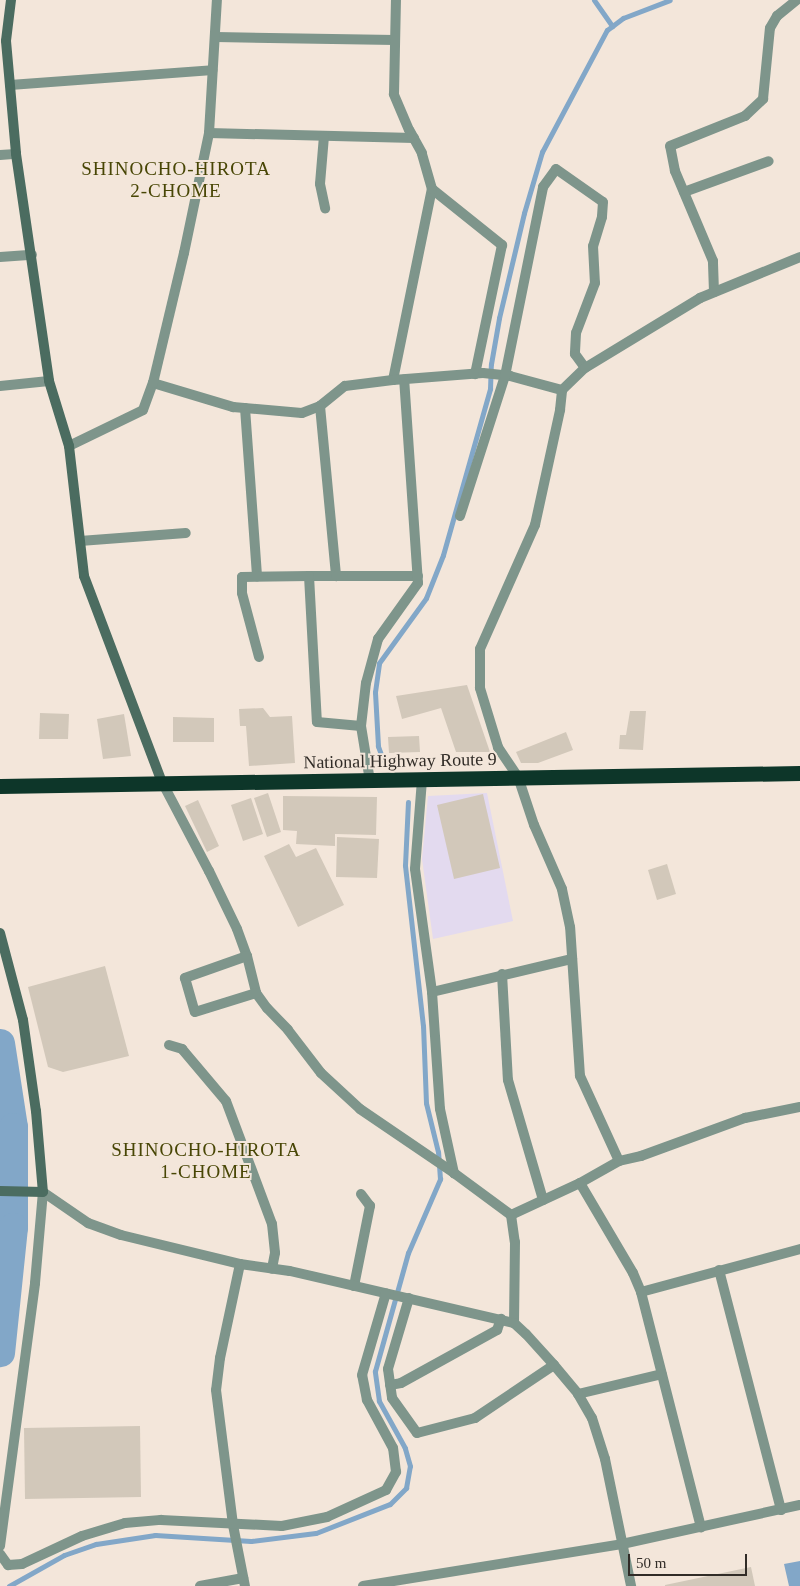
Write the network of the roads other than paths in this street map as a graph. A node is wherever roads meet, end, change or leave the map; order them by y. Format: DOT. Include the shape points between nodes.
graph roads {
  1 [pos="11,0"];
  2 [pos="217,0"];
  3 [pos="396,0"];
  4 [pos="797,0"];
  5 [pos="216,37"];
  6 [pos="3,40"];
  7 [pos="395,40"];
  8 [pos="212,70"];
  9 [pos="10,85"];
  10 [pos="209,133"];
  11 [pos="324,136"];
  12 [pos="414,138"];
  13 [pos="0,154"];
  14 [pos="16,154"];
  15 [pos="769,161"];
  16 [pos="432,189"];
  17 [pos="684,192"];
  18 [pos="325,208"];
  19 [pos="32,255"];
  20 [pos="0,257"];
  21 [pos="800,258"];
  22 [pos="714,292"];
  23 [pos="584,368"];
  24 [pos="475,374"];
  25 [pos="505,376"];
  26 [pos="404,379"];
  27 [pos="49,380"];
  28 [pos="393,380"];
  29 [pos="153,383"];
  30 [pos="0,386"];
  31 [pos="562,390"];
  32 [pos="320,406"];
  33 [pos="245,408"];
  34 [pos="69,446"];
  35 [pos="460,516"];
  36 [pos="186,533"];
  37 [pos="80,541"];
  38 [pos="309,576"];
  39 [pos="336,576"];
  40 [pos="418,576"];
  41 [pos="257,577"];
  42 [pos="259,657"];
  43 [pos="361,726"];
  44 [pos="800,773"];
  45 [pos="518,777"];
  46 [pos="422,780"];
  47 [pos="370,781"];
  48 [pos="162,782"];
  49 [pos="0,786"];
  50 [pos="0,934"];
  51 [pos="247,956"];
  52 [pos="572,958"];
  53 [pos="502,974"];
  54 [pos="432,992"];
  55 [pos="256,993"];
  56 [pos="169,1045"];
  57 [pos="800,1106"];
  58 [pos="619,1161"];
  59 [pos="454,1173"];
  60 [pos="580,1183"];
  61 [pos="0,1191"];
  62 [pos="43,1192"];
  63 [pos="361,1194"];
  64 [pos="543,1200"];
  65 [pos="511,1215"];
  66 [pos="800,1249"];
  67 [pos="240,1264"];
  68 [pos="272,1269"];
  69 [pos="719,1270"];
  70 [pos="354,1286"];
  71 [pos="641,1292"];
  72 [pos="386,1293"];
  73 [pos="409,1298"];
  74 [pos="501,1319"];
  75 [pos="514,1324"];
  76 [pos="554,1365"];
  77 [pos="662,1374"];
  78 [pos="390,1385"];
  79 [pos="578,1394"];
  80 [pos="800,1505"];
  81 [pos="781,1510"];
  82 [pos="233,1525"];
  83 [pos="701,1527"];
  84 [pos="622,1544"];
  85 [pos="0,1546"];
  86 [pos="0,1554"];
  87 [pos="244,1582"];
  88 [pos="200,1586"];
  89 [pos="363,1586"];
  90 [pos="631,1586"];
  1 -- 6 [label="street"];
  2 -- 5 [label="street"];
  3 -- 7 [label="street"];
  4 -- 17 [label="street" via="777,16 770,28 763,99 745,116 670,146"];
  5 -- 7 [label="street"];
  5 -- 8 [label="street"];
  6 -- 9 [label="street"];
  7 -- 12 [label="street" via="394,94"];
  8 -- 9 [label="street"];
  8 -- 10 [label="street"];
  9 -- 14 [label="street"];
  10 -- 11 [label="street"];
  10 -- 29 [label="street"];
  11 -- 12 [label="street"];
  11 -- 18 [label="street" via="320,184"];
  12 -- 16 [label="street"];
  13 -- 14 [label="street"];
  14 -- 19 [label="street"];
  15 -- 17 [label="street"];
  16 -- 24 [label="street" via="502,245"];
  16 -- 28 [label="street"];
  17 -- 22 [label="street" via="713,261"];
  19 -- 20 [label="street"];
  19 -- 27 [label="street"];
  21 -- 22 [label="street"];
  22 -- 23 [label="street"];
  23 -- 25 [label="street" via="575,354 576,333 595,283 593,246 604,202 556,169 543,187"];
  23 -- 31 [label="street"];
  24 -- 25 [label="street"];
  24 -- 26 [label="street"];
  25 -- 31 [label="street"];
  25 -- 35 [label="street"];
  26 -- 28 [label="street"];
  26 -- 40 [label="street"];
  27 -- 30 [label="street"];
  27 -- 34 [label="street"];
  28 -- 32 [label="street" via="345,386"];
  29 -- 33 [label="street"];
  29 -- 34 [label="street" via="143,410"];
  31 -- 45 [label="street" via="535,525 480,649 480,688 498,747"];
  32 -- 33 [label="street" via="302,412"];
  32 -- 39 [label="street"];
  33 -- 41 [label="street"];
  34 -- 37 [label="street"];
  36 -- 37 [label="street"];
  37 -- 48 [label="street" via="84,576"];
  38 -- 39 [label="street"];
  38 -- 41 [label="street"];
  38 -- 43 [label="street" via="317,722"];
  39 -- 40 [label="street"];
  40 -- 43 [label="street" via="418,583 378,639 366,683"];
  41 -- 42 [label="street" via="242,577 242,593"];
  43 -- 47 [label="street"];
  44 -- 45 [label="highway, National Highway Route 9"];
  45 -- 46 [label="highway, National Highway Route 9"];
  45 -- 52 [label="street" via="534,825 562,889"];
  46 -- 47 [label="highway, National Highway Route 9"];
  46 -- 54 [label="street" via="415,869"];
  47 -- 48 [label="highway, National Highway Route 9"];
  48 -- 49 [label="highway, National Highway Route 9"];
  48 -- 51 [label="street" via="209,871"];
  50 -- 62 [label="street" via="23,1020 36,1110"];
  51 -- 55 [label="street"];
  51 -- 55 [label="street" via="185,978 195,1012"];
  52 -- 53 [label="street"];
  52 -- 58 [label="street" via="580,1076"];
  53 -- 54 [label="street"];
  53 -- 64 [label="street" via="508,1080"];
  54 -- 59 [label="street" via="440,1109"];
  55 -- 59 [label="street" via="320,1073 360,1109"];
  56 -- 68 [label="street" via="182,1049 226,1102 272,1224 275,1252"];
  57 -- 58 [label="street" via="745,1118"];
  58 -- 60 [label="street"];
  59 -- 65 [label="street"];
  60 -- 64 [label="street"];
  60 -- 71 [label="street"];
  61 -- 62 [label="street"];
  62 -- 67 [label="street" via="88,1223 121,1235"];
  62 -- 85 [label="street" via="35,1283"];
  63 -- 70 [label="street" via="370,1206"];
  64 -- 65 [label="street"];
  65 -- 75 [label="street" via="515,1242"];
  66 -- 69 [label="street"];
  67 -- 68 [label="street"];
  67 -- 82 [label="street" via="216,1390"];
  68 -- 70 [label="street"];
  69 -- 71 [label="street"];
  69 -- 81 [label="street"];
  70 -- 72 [label="street"];
  71 -- 77 [label="street"];
  72 -- 73 [label="street"];
  72 -- 82 [label="street" via="362,1375 367,1400 393,1448 396,1472 386,1490 327,1517 282,1526"];
  73 -- 74 [label="street"];
  73 -- 78 [label="street" via="388,1369"];
  74 -- 75 [label="street"];
  74 -- 78 [label="street" via="497,1330 401,1383"];
  75 -- 76 [label="street"];
  76 -- 78 [label="street" via="475,1418 418,1434 392,1398"];
  76 -- 79 [label="street"];
  77 -- 79 [label="street"];
  77 -- 83 [label="street"];
  79 -- 84 [label="street" via="598,1433"];
  80 -- 81 [label="street"];
  81 -- 83 [label="street"];
  82 -- 86 [label="street" via="161,1520 125,1523 82,1536 22,1564 8,1565"];
  82 -- 87 [label="street"];
  83 -- 84 [label="street"];
  84 -- 89 [label="street"];
  84 -- 90 [label="street"];
  87 -- 88 [label="street"];
}
